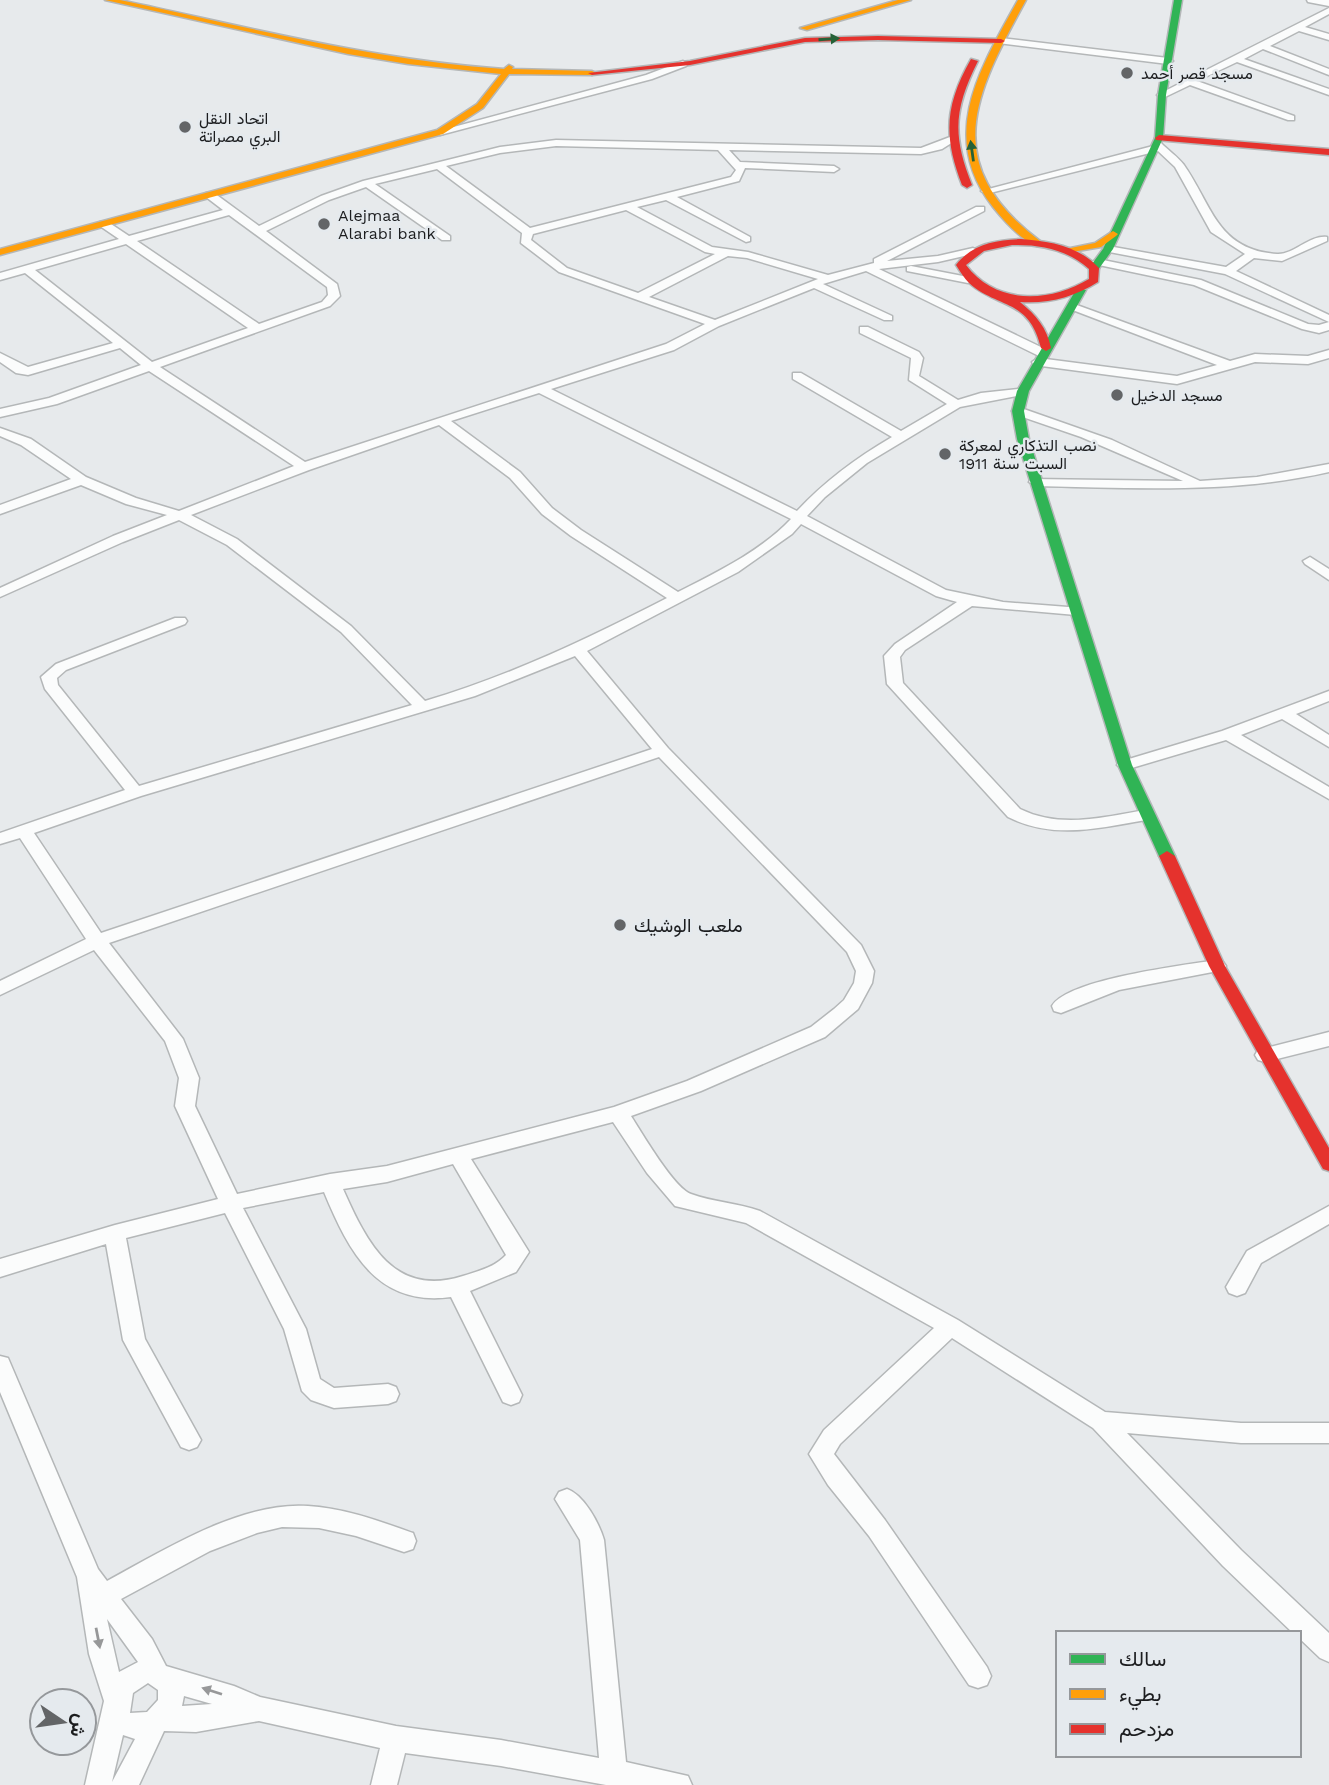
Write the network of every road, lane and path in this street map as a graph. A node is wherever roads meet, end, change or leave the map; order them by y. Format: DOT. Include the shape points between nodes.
graph roads {
  1 [pos="109,0"];
  2 [pos="140,0"];
  3 [pos="907,0"];
  4 [pos="1005,0"];
  5 [pos="1022,0"];
  6 [pos="1178,0"];
  7 [pos="1311,0"];
  8 [pos="1329,4"];
  9 [pos="1329,10"];
  10 [pos="1299,28"];
  11 [pos="1329,37"];
  12 [pos="948,41"];
  13 [pos="984,41"];
  14 [pos="1001,41"];
  15 [pos="1263,47"];
  16 [pos="1237,59"];
  17 [pos="1168,61"];
  18 [pos="683,64"];
  19 [pos="424,67"];
  20 [pos="501,69"];
  21 [pos="969,69"];
  22 [pos="1329,72"];
  23 [pos="564,74"];
  24 [pos="1190,82"];
  25 [pos="1329,92"];
  26 [pos="1162,95"];
  27 [pos="481,102"];
  28 [pos="1291,118"];
  29 [pos="440,132"];
  30 [pos="950,140"];
  31 [pos="1157,144"];
  32 [pos="722,148"];
  33 [pos="921,151"];
  34 [pos="1329,152"];
  35 [pos="956,162"];
  36 [pos="438,164"];
  37 [pos="738,164"];
  38 [pos="834,169"];
  39 [pos="367,183"];
  40 [pos="986,191"];
  41 [pos="211,195"];
  42 [pos="668,197"];
  43 [pos="628,206"];
  44 [pos="980,209"];
  45 [pos="230,211"];
  46 [pos="104,224"];
  47 [pos="258,231"];
  48 [pos="528,232"];
  49 [pos="446,238"];
  50 [pos="746,239"];
  51 [pos="1323,239"];
  52 [pos="130,241"];
  53 [pos="1037,243"];
  54 [pos="0,245"];
  55 [pos="990,245"];
  56 [pos="1066,250"];
  57 [pos="973,251"];
  58 [pos="0,252"];
  59 [pos="725,253"];
  60 [pos="1103,253"];
  61 [pos="1252,254"];
  62 [pos="871,266"];
  63 [pos="28,270"];
  64 [pos="1228,271"];
  65 [pos="0,277"];
  66 [pos="828,278"];
  67 [pos="968,280"];
  68 [pos="813,284"];
  69 [pos="1082,290"];
  70 [pos="1002,295"];
  71 [pos="637,299"];
  72 [pos="1074,307"];
  73 [pos="1299,307"];
  74 [pos="1275,316"];
  75 [pos="888,318"];
  76 [pos="1329,319"];
  77 [pos="715,324"];
  78 [pos="1329,326"];
  79 [pos="258,329"];
  80 [pos="864,330"];
  81 [pos="121,344"];
  82 [pos="1042,354"];
  83 [pos="1329,354"];
  84 [pos="0,357"];
  85 [pos="1231,366"];
  86 [pos="151,367"];
  87 [pos="797,376"];
  88 [pos="538,388"];
  89 [pos="1023,390"];
  90 [pos="956,404"];
  91 [pos="1018,411"];
  92 [pos="441,420"];
  93 [pos="5,421"];
  94 [pos="901,438"];
  95 [pos="304,467"];
  96 [pos="1329,468"];
  97 [pos="82,480"];
  98 [pos="1036,482"];
  99 [pos="1199,484"];
  100 [pos="0,510"];
  101 [pos="180,515"];
  102 [pos="798,517"];
  103 [pos="1310,562"];
  104 [pos="1329,576"];
  105 [pos="0,593"];
  106 [pos="678,598"];
  107 [pos="969,601"];
  108 [pos="1076,611"];
  109 [pos="180,621"];
  110 [pos="578,650"];
  111 [pos="1329,696"];
  112 [pos="422,707"];
  113 [pos="1284,713"];
  114 [pos="1228,734"];
  115 [pos="1329,742"];
  116 [pos="662,751"];
  117 [pos="1125,765"];
  118 [pos="135,792"];
  119 [pos="1329,794"];
  120 [pos="1146,815"];
  121 [pos="24,831"];
  122 [pos="0,839"];
  123 [pos="97,941"];
  124 [pos="1217,966"];
  125 [pos="0,989"];
  126 [pos="1061,1006"];
  127 [pos="1329,1039"];
  128 [pos="1265,1055"];
  129 [pos="618,1113"];
  130 [pos="1326,1152"];
  131 [pos="458,1155"];
  132 [pos="330,1182"];
  133 [pos="231,1204"];
  134 [pos="1329,1214"];
  135 [pos="116,1233"];
  136 [pos="0,1268"];
  137 [pos="1237,1287"];
  138 [pos="458,1289"];
  139 [pos="950,1326"];
  140 [pos="0,1365"];
  141 [pos="388,1394"];
  142 [pos="511,1395"];
  143 [pos="1101,1421"];
  144 [pos="1329,1433"];
  145 [pos="189,1440"];
  146 [pos="567,1499"];
  147 [pos="404,1541"];
  148 [pos="96,1586"];
  149 [pos="1329,1650"];
  150 [pos="160,1676"];
  151 [pos="978,1676"];
  152 [pos="116,1705"];
  153 [pos="259,1709"];
  154 [pos="158,1720"];
  155 [pos="396,1740"];
  156 [pos="614,1775"];
  157 [pos="98,1785"];
  158 [pos="124,1785"];
  159 [pos="384,1785"];
  160 [pos="679,1785"];
  1 -- 19 [label="main road"];
  2 -- 20 [label="main road" via="382,54"];
  3 -- 20 [label="main road" via="686,57"];
  4 -- 13 [label="main road"];
  5 -- 14 [label="main road"];
  6 -- 17 [label="main road"];
  7 -- 8 [label="street"];
  9 -- 10 [label="street"];
  10 -- 11 [label="street"];
  10 -- 15 [label="street"];
  12 -- 13 [label="main road"];
  18 -- 12 [label="main road, one-way" via="816,39"];
  12 -- 21 [label="main road" via="964,47"];
  13 -- 14 [label="main road"];
  13 -- 21 [label="main road"];
  14 -- 17 [label="street"];
  40 -- 14 [label="main road, one-way" via="972,156 970,130 974,101"];
  15 -- 16 [label="street"];
  15 -- 22 [label="street"];
  16 -- 24 [label="street"];
  16 -- 25 [label="street"];
  17 -- 26 [label="main road"];
  18 -- 23 [label="main road"];
  18 -- 29 [label="street"];
  19 -- 20 [label="main road"];
  19 -- 27 [label="main road" via="474,79"];
  20 -- 23 [label="main road"];
  20 -- 27 [label="main road"];
  21 -- 30 [label="main road" via="955,97"];
  23 -- 27 [label="main road" via="519,79"];
  24 -- 26 [label="street"];
  24 -- 28 [label="street"];
  26 -- 31 [label="main road"];
  27 -- 29 [label="main road" via="462,122"];
  27 -- 54 [label="main road" via="405,135"];
  29 -- 41 [label="main road"];
  30 -- 33 [label="street"];
  30 -- 35 [label="main road"];
  31 -- 34 [label="main road"];
  31 -- 40 [label="street"];
  31 -- 60 [label="main road"];
  31 -- 61 [label="street" via="1179,165 1215,229"];
  32 -- 33 [label="street"];
  32 -- 36 [label="street" via="556,143"];
  32 -- 37 [label="street"];
  33 -- 35 [label="street"];
  35 -- 44 [label="main road"];
  36 -- 39 [label="street"];
  36 -- 48 [label="street"];
  37 -- 38 [label="street"];
  37 -- 42 [label="street" via="740,174 735,179"];
  39 -- 47 [label="street"];
  39 -- 49 [label="street"];
  40 -- 53 [label="main road" via="1009,223"];
  41 -- 45 [label="street"];
  41 -- 46 [label="main road"];
  42 -- 43 [label="street"];
  42 -- 50 [label="street"];
  43 -- 48 [label="street"];
  43 -- 59 [label="street" via="709,250"];
  44 -- 55 [label="main road" via="993,234"];
  44 -- 62 [label="street"];
  45 -- 47 [label="street"];
  45 -- 52 [label="street"];
  46 -- 52 [label="street"];
  46 -- 58 [label="main road"];
  47 -- 79 [label="street" via="335,289 327,304"];
  48 -- 71 [label="street" via="527,244 552,264"];
  51 -- 61 [label="street" via="1282,258"];
  52 -- 63 [label="street"];
  52 -- 79 [label="street"];
  53 -- 55 [label="main road"];
  53 -- 56 [label="main road"];
  55 -- 57 [label="main road"];
  56 -- 60 [label="main road" via="1088,261"];
  56 -- 60 [label="main road" via="1098,244"];
  57 -- 62 [label="street"];
  57 -- 67 [label="main road" via="961,265"];
  59 -- 66 [label="street"];
  59 -- 71 [label="street"];
  60 -- 64 [label="street"];
  60 -- 69 [label="main road" via="1094,280"];
  60 -- 74 [label="street" via="1197,282"];
  61 -- 64 [label="street"];
  62 -- 66 [label="street"];
  62 -- 67 [label="street"];
  62 -- 82 [label="street"];
  63 -- 65 [label="street"];
  63 -- 81 [label="street"];
  64 -- 73 [label="street"];
  66 -- 68 [label="street"];
  67 -- 70 [label="main road"];
  68 -- 75 [label="street"];
  68 -- 77 [label="street"];
  69 -- 70 [label="main road" via="1037,299"];
  69 -- 72 [label="main road"];
  70 -- 82 [label="main road" via="1038,323 1046,338"];
  71 -- 77 [label="street"];
  72 -- 82 [label="main road"];
  72 -- 85 [label="street"];
  73 -- 74 [label="street"];
  73 -- 76 [label="street"];
  74 -- 78 [label="street" via="1313,328"];
  77 -- 88 [label="street" via="670,347"];
  79 -- 86 [label="street"];
  80 -- 90 [label="street" via="915,355 913,377"];
  81 -- 84 [label="street" via="28,371"];
  81 -- 86 [label="street"];
  82 -- 85 [label="street" via="1177,380"];
  82 -- 89 [label="main road"];
  83 -- 85 [label="street" via="1308,360 1255,358"];
  86 -- 93 [label="street"];
  86 -- 95 [label="street"];
  87 -- 94 [label="street"];
  88 -- 92 [label="street"];
  88 -- 102 [label="street"];
  89 -- 90 [label="street"];
  89 -- 91 [label="main road"];
  90 -- 94 [label="street"];
  91 -- 98 [label="main road"];
  91 -- 99 [label="street" via="1067,425"];
  92 -- 95 [label="street"];
  92 -- 106 [label="street" via="515,475 547,511 576,533"];
  93 -- 97 [label="street" via="26,442"];
  94 -- 102 [label="street" via="862,460"];
  95 -- 101 [label="street"];
  96 -- 99 [label="street" via="1286,478"];
  97 -- 100 [label="street"];
  97 -- 101 [label="street"];
  98 -- 99 [label="street"];
  98 -- 108 [label="main road"];
  101 -- 105 [label="street"];
  101 -- 112 [label="street" via="232,542 346,629"];
  102 -- 106 [label="street" via="787,531 733,569"];
  102 -- 107 [label="street" via="928,587"];
  103 -- 104 [label="street"];
  106 -- 110 [label="street"];
  107 -- 108 [label="street"];
  107 -- 120 [label="street" via="900,647 892,656 895,684 1014,813 1027,821 1055,827"];
  108 -- 117 [label="main road"];
  109 -- 118 [label="street" via="61,667 49,677 50,686"];
  110 -- 112 [label="street"];
  110 -- 116 [label="street"];
  111 -- 113 [label="street"];
  112 -- 118 [label="street"];
  113 -- 114 [label="street"];
  113 -- 115 [label="street"];
  114 -- 117 [label="street"];
  114 -- 119 [label="street"];
  116 -- 123 [label="street"];
  116 -- 129 [label="street" via="855,949 865,971 851,1004 818,1032 694,1086"];
  117 -- 120 [label="main road"];
  118 -- 121 [label="street"];
  120 -- 124 [label="main road"];
  121 -- 122 [label="street"];
  121 -- 123 [label="street"];
  123 -- 125 [label="street"];
  123 -- 133 [label="street" via="174,1039 189,1078 185,1106"];
  124 -- 126 [label="street" via="1121,982 1084,992"];
  124 -- 128 [label="main road"];
  127 -- 128 [label="street"];
  128 -- 130 [label="main road"];
  129 -- 131 [label="street"];
  129 -- 139 [label="street" via="654,1168 682,1200 753,1217"];
  131 -- 132 [label="street" via="387,1174"];
  131 -- 138 [label="street" via="518,1252 509,1267"];
  132 -- 133 [label="street"];
  132 -- 138 [label="street" via="362,1250 390,1281 406,1289"];
  133 -- 135 [label="street"];
  133 -- 141 [label="street" via="295,1329 310,1384 334,1398"];
  134 -- 137 [label="street" via="1254,1256"];
  135 -- 136 [label="street"];
  135 -- 145 [label="street" via="134,1340"];
  138 -- 142 [label="street"];
  139 -- 143 [label="street"];
  139 -- 151 [label="street" via="832,1437 821,1454"];
  140 -- 148 [label="street"];
  143 -- 144 [label="street" via="1241,1433"];
  143 -- 149 [label="street" via="1232,1558"];
  146 -- 156 [label="street" via="592,1540"];
  147 -- 148 [label="street" via="358,1524 304,1515 279,1517"];
  148 -- 150 [label="street"];
  148 -- 152 [label="street, one-way" via="100,1649"];
  150 -- 152 [label="street" via="132,1678"];
  153 -- 150 [label="street, one-way"];
  150 -- 154 [label="street" via="172,1691 168,1709"];
  152 -- 154 [label="street" via="121,1721 130,1726"];
  152 -- 157 [label="street"];
  153 -- 154 [label="street"];
  153 -- 155 [label="street"];
  154 -- 158 [label="street"];
  155 -- 156 [label="street" via="500,1753"];
  155 -- 159 [label="street"];
  156 -- 160 [label="street"];
}
